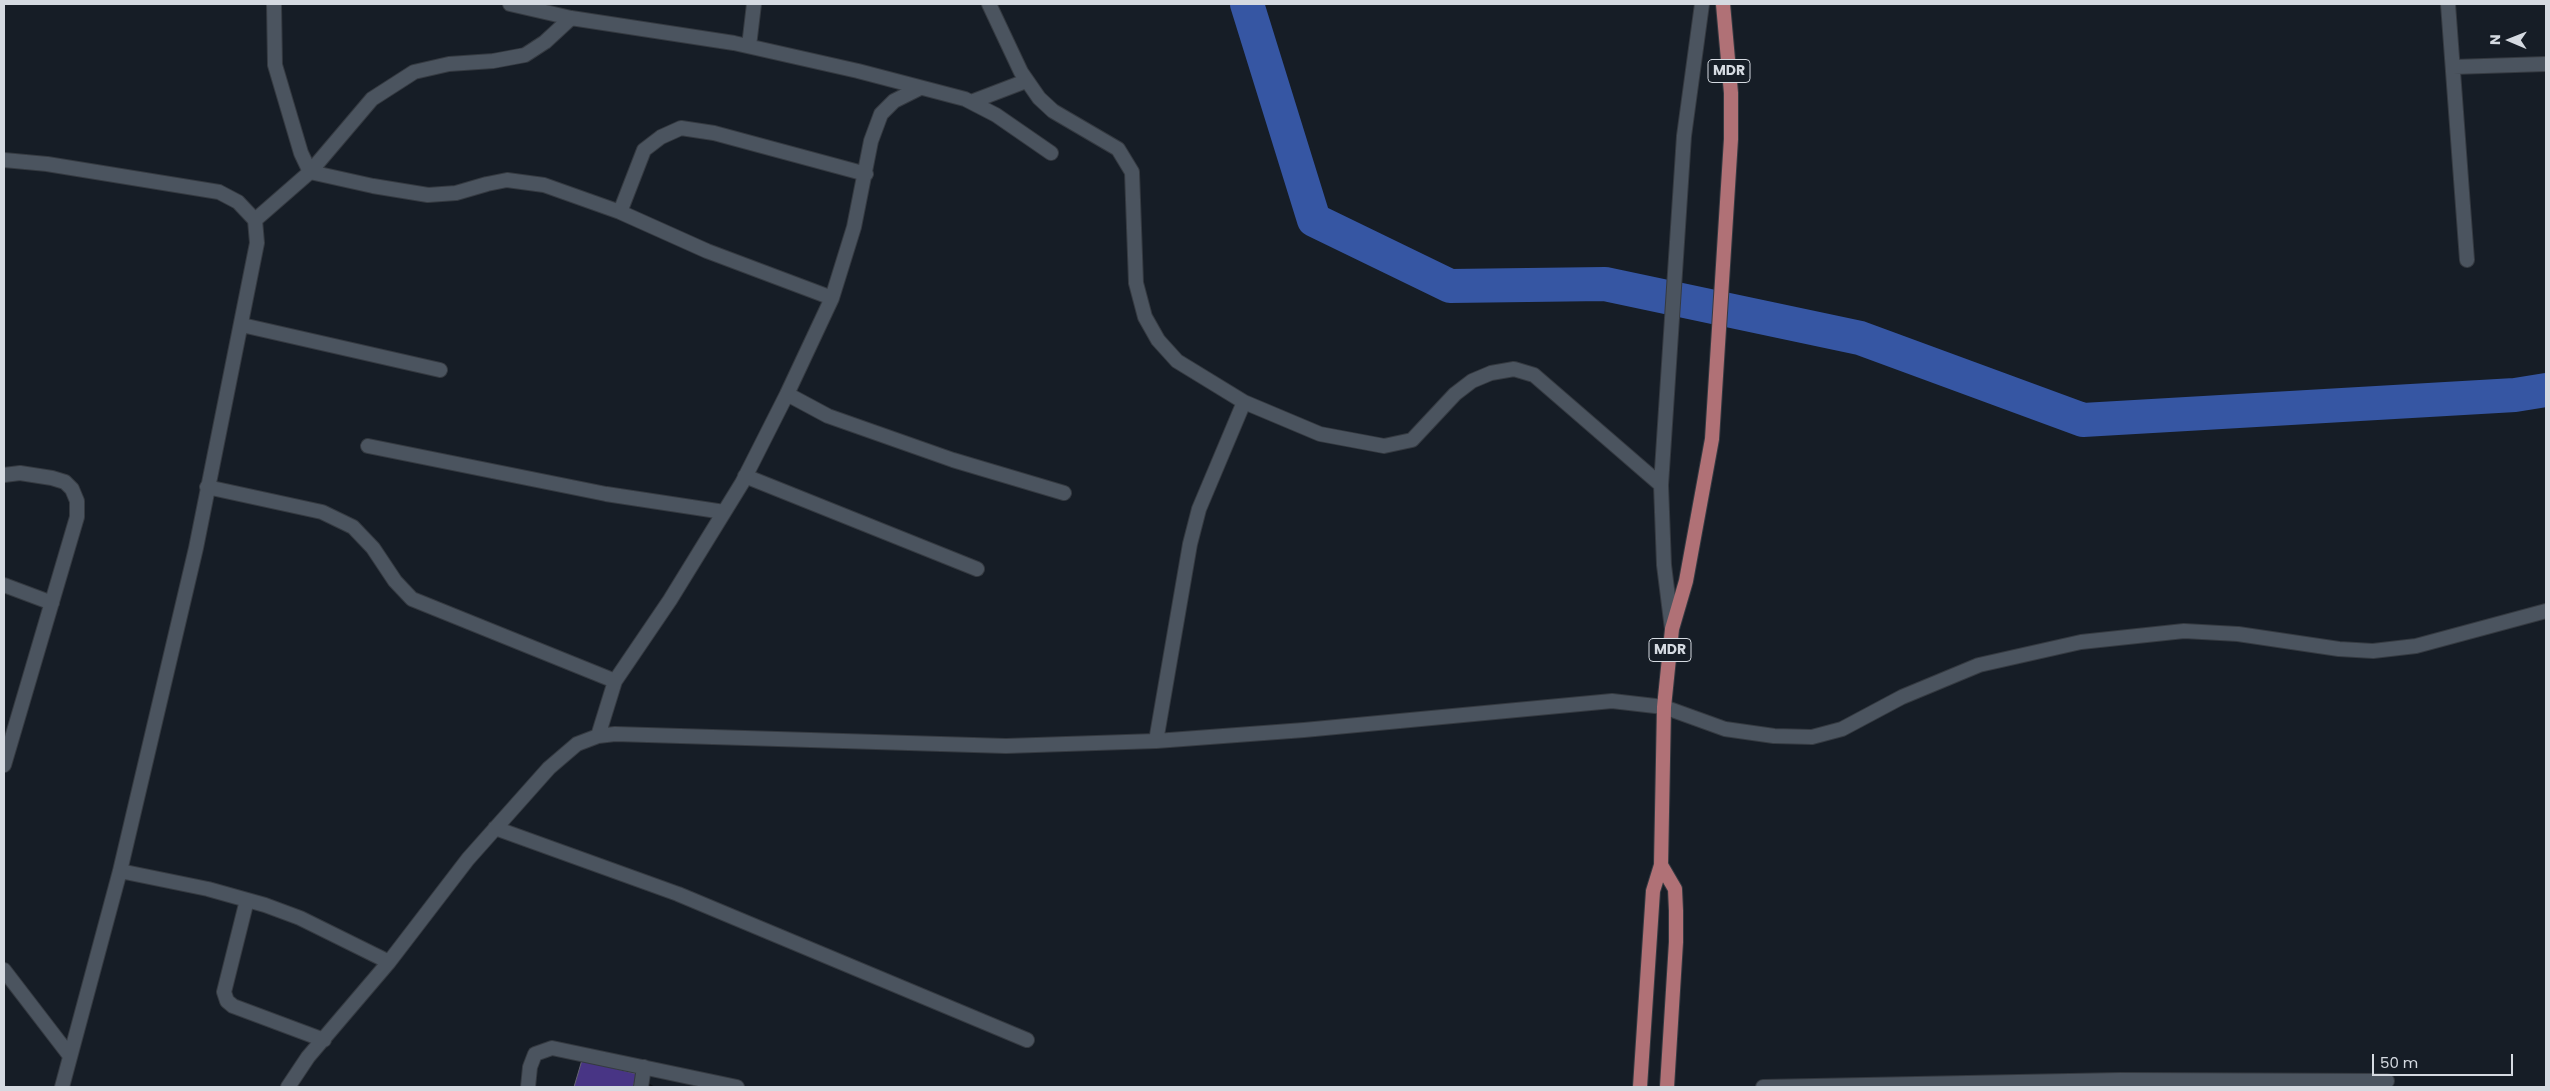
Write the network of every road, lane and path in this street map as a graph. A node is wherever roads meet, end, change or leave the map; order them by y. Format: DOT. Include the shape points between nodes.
graph roads {
  1 [pos="274,4"];
  2 [pos="510,4"];
  3 [pos="754,4"];
  4 [pos="990,4"];
  5 [pos="1702,4"];
  6 [pos="1723,4"];
  7 [pos="2448,4"];
  8 [pos="571,18"];
  9 [pos="750,46"];
  10 [pos="2546,64"];
  11 [pos="2452,67"];
  12 [pos="1026,80"];
  13 [pos="920,88"];
  14 [pos="972,102"];
  15 [pos="1050,153"];
  16 [pos="4,160"];
  17 [pos="310,172"];
  18 [pos="866,174"];
  19 [pos="620,212"];
  20 [pos="255,220"];
  21 [pos="2467,260"];
  22 [pos="832,298"];
  23 [pos="242,325"];
  24 [pos="440,370"];
  25 [pos="787,394"];
  26 [pos="1244,402"];
  27 [pos="368,446"];
  28 [pos="4,474"];
  29 [pos="745,476"];
  30 [pos="1661,485"];
  31 [pos="207,487"];
  32 [pos="1064,493"];
  33 [pos="724,512"];
  34 [pos="977,569"];
  35 [pos="4,585"];
  36 [pos="52,603"];
  37 [pos="2546,612"];
  38 [pos="1672,629"];
  39 [pos="615,681"];
  40 [pos="1664,707"];
  41 [pos="598,736"];
  42 [pos="1156,741"];
  43 [pos="4,765"];
  44 [pos="495,828"];
  45 [pos="1662,865"];
  46 [pos="120,871"];
  47 [pos="247,900"];
  48 [pos="389,962"];
  49 [pos="4,970"];
  50 [pos="324,1040"];
  51 [pos="1028,1040"];
  52 [pos="70,1056"];
  53 [pos="644,1067"];
  54 [pos="2386,1082"];
  55 [pos="62,1087"];
  56 [pos="288,1087"];
  57 [pos="528,1087"];
  58 [pos="641,1087"];
  59 [pos="737,1087"];
  60 [pos="1640,1087"];
  61 [pos="1667,1087"];
  62 [pos="1763,1087"];
  1 -- 17 [label="street" via="275,65 301,153"];
  2 -- 8 [label="street"];
  3 -- 9 [label="street"];
  4 -- 12 [label="street"];
  5 -- 30 [label="street" via="1684,136"];
  6 -- 38 [label="main road, MDR" via="1731,138 1712,439 1686,582"];
  7 -- 11 [label="street"];
  8 -- 9 [label="street"];
  8 -- 17 [label="street" via="525,55 449,64 414,72 372,99"];
  9 -- 13 [label="street"];
  10 -- 11 [label="street"];
  11 -- 21 [label="street"];
  12 -- 14 [label="street"];
  12 -- 26 [label="street" via="1052,111 1118,149 1132,172 1136,283 1144,317 1158,340 1177,361"];
  13 -- 14 [label="street"];
  13 -- 18 [label="street" via="894,101 881,114 871,141"];
  14 -- 15 [label="street"];
  16 -- 20 [label="street" via="48,164 219,192 238,202"];
  17 -- 19 [label="street" via="428,195 456,193 507,180 544,184"];
  17 -- 20 [label="street"];
  18 -- 19 [label="street" via="714,133 681,128 644,150"];
  18 -- 22 [label="street"];
  19 -- 22 [label="street" via="707,251"];
  20 -- 23 [label="street" via="257,243"];
  22 -- 25 [label="street"];
  23 -- 24 [label="street"];
  23 -- 31 [label="street"];
  25 -- 29 [label="street"];
  25 -- 32 [label="street" via="855,426"];
  26 -- 30 [label="street" via="1320,434 1384,446 1412,440 1455,394 1472,381 1514,369 1534,375"];
  26 -- 42 [label="street" via="1199,509"];
  27 -- 33 [label="street" via="606,494"];
  28 -- 36 [label="street" via="20,473 65,482 77,501 77,517"];
  29 -- 33 [label="street"];
  29 -- 34 [label="street"];
  30 -- 38 [label="street" via="1664,566"];
  31 -- 39 [label="street" via="322,512 353,527 394,581 412,599"];
  31 -- 46 [label="street" via="196,548"];
  33 -- 39 [label="street"];
  35 -- 36 [label="street"];
  36 -- 43 [label="street"];
  37 -- 40 [label="street" via="2416,646 2373,651 2238,634 2184,631 2081,642 1979,665 1902,697 1842,729 1812,737 1725,729"];
  38 -- 40 [label="main road, MDR"];
  39 -- 41 [label="street"];
  40 -- 42 [label="street" via="1612,701"];
  40 -- 45 [label="main road, MDR"];
  41 -- 42 [label="street" via="1006,746"];
  41 -- 44 [label="street" via="577,744 549,768"];
  44 -- 48 [label="street"];
  44 -- 51 [label="street" via="687,898"];
  45 -- 60 [label="main road, MDR" via="1653,891"];
  45 -- 61 [label="main road, MDR" via="1675,889 1676,942"];
  46 -- 47 [label="street"];
  46 -- 52 [label="street"];
  47 -- 48 [label="street" via="300,918"];
  47 -- 50 [label="street" via="224,992 227,1002"];
  48 -- 50 [label="street"];
  49 -- 52 [label="street"];
  50 -- 56 [label="street"];
  52 -- 55 [label="street"];
  53 -- 57 [label="street" via="552,1048 535,1054"];
  53 -- 58 [label="street"];
  53 -- 59 [label="street"];
  54 -- 62 [label="street" via="2120,1080"];
}
